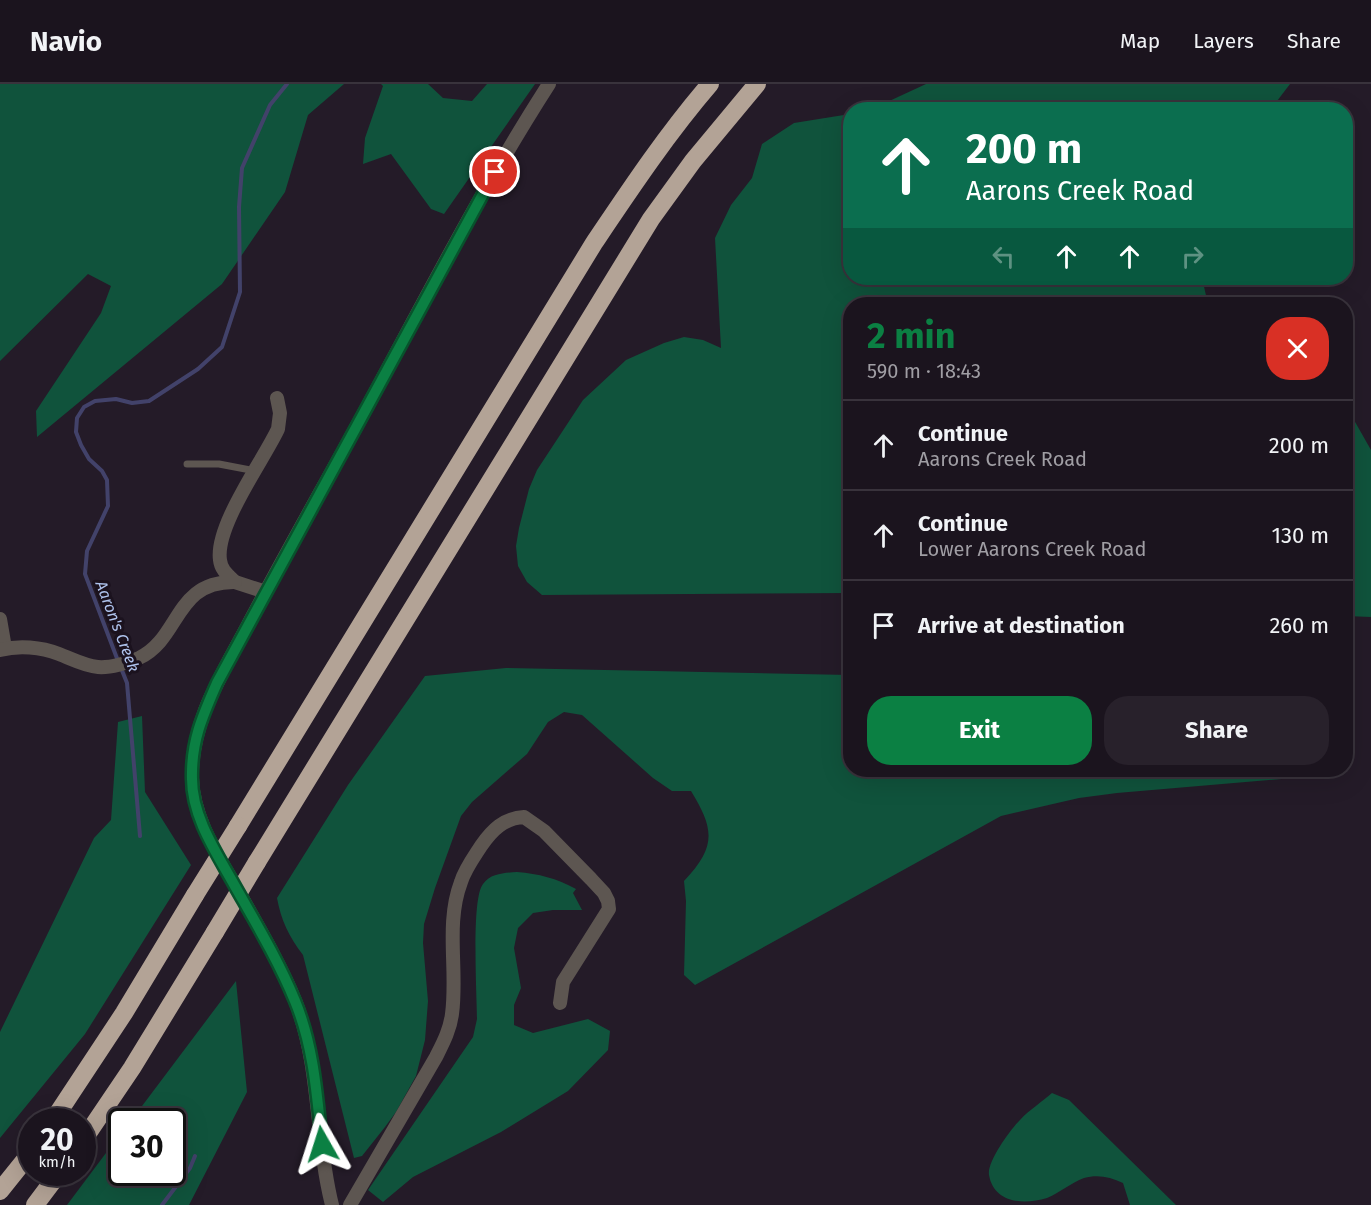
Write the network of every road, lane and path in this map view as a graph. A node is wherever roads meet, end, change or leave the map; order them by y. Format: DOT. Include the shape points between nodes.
graph roads {
  1 [pos="549,84"];
  2 [pos="710,84"];
  3 [pos="757,84"];
  4 [pos="277,398"];
  5 [pos="187,465"];
  6 [pos="256,471"];
  7 [pos="235,582"];
  8 [pos="266,592"];
  9 [pos="0,619"];
  10 [pos="3,649"];
  11 [pos="560,1003"];
  12 [pos="61,1108"];
  13 [pos="96,1121"];
  14 [pos="18,1168"];
  15 [pos="49,1186"];
  16 [pos="0,1191"];
  17 [pos="35,1205"];
  18 [pos="332,1205"];
  19 [pos="350,1205"];
  1 -- 8 [label="street" via="486,189"];
  2 -- 12 [label="highway, bridge" via="643,170 594,243 124,1013"];
  3 -- 13 [label="highway, bridge" via="693,160 651,219"];
  4 -- 6 [label="street" via="278,429"];
  5 -- 6 [label="lane" via="219,464"];
  6 -- 7 [label="street" via="230,517 222,542 220,559 224,572"];
  7 -- 8 [label="street"];
  7 -- 10 [label="street" via="204,586 151,650 125,663 99,668 39,648"];
  8 -- 18 [label="street" via="200,720 192,781 210,842 257,924 295,1002 316,1081 326,1183"];
  9 -- 10 [label="street"];
  11 -- 19 [label="street" via="563,982 609,909 608,901 544,831 524,817 513,817 499,825 485,841 461,881 455,902 448,1031"];
  14 -- 16 [label="highway"];
  15 -- 17 [label="highway"];
}
